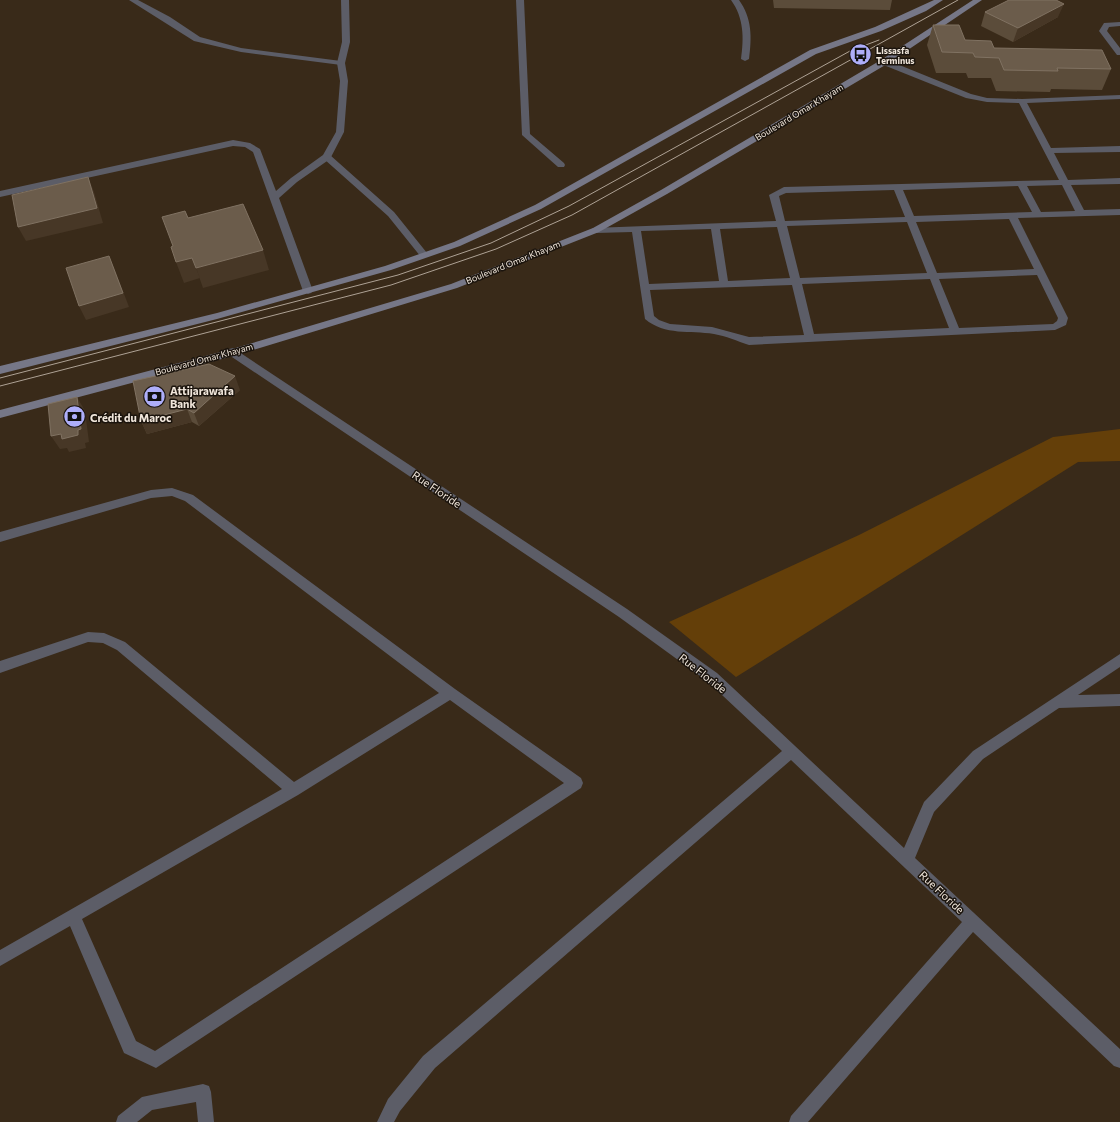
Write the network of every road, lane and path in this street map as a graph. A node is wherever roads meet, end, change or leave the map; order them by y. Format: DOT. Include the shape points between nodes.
graph roads {
  1 [pos="133,0"];
  2 [pos="345,0"];
  3 [pos="520,0"];
  4 [pos="735,0"];
  5 [pos="939,0"];
  6 [pos="978,0"];
  7 [pos="1120,24"];
  8 [pos="1120,53"];
  9 [pos="745,59"];
  10 [pos="884,62"];
  11 [pos="341,63"];
  12 [pos="1120,97"];
  13 [pos="1022,101"];
  14 [pos="1120,149"];
  15 [pos="1047,151"];
  16 [pos="326,157"];
  17 [pos="561,165"];
  18 [pos="1120,181"];
  19 [pos="1065,183"];
  20 [pos="1021,184"];
  21 [pos="898,188"];
  22 [pos="0,194"];
  23 [pos="274,197"];
  24 [pos="1120,212"];
  25 [pos="1081,213"];
  26 [pos="1038,214"];
  27 [pos="1012,216"];
  28 [pos="910,219"];
  29 [pos="782,223"];
  30 [pos="715,226"];
  31 [pos="636,228"];
  32 [pos="596,230"];
  33 [pos="424,255"];
  34 [pos="1040,272"];
  35 [pos="933,276"];
  36 [pos="796,280"];
  37 [pos="724,284"];
  38 [pos="644,287"];
  39 [pos="308,291"];
  40 [pos="955,330"];
  41 [pos="810,338"];
  42 [pos="233,352"];
  43 [pos="0,370"];
  44 [pos="0,414"];
  45 [pos="0,537"];
  46 [pos="1120,660"];
  47 [pos="0,667"];
  48 [pos="450,693"];
  49 [pos="1120,700"];
  50 [pos="1057,702"];
  51 [pos="792,750"];
  52 [pos="293,790"];
  53 [pos="907,859"];
  54 [pos="73,916"];
  55 [pos="973,921"];
  56 [pos="0,958"];
  57 [pos="1120,1060"];
  58 [pos="124,1122"];
  59 [pos="206,1122"];
  60 [pos="385,1122"];
  61 [pos="796,1122"];
  1 -- 11 [label="street" via="197,39 241,50"];
  2 -- 11 [label="street" via="346,42"];
  3 -- 17 [label="street" via="526,135"];
  4 -- 9 [label="street" via="743,10 748,38"];
  5 -- 33 [label="street" via="878,29 813,52 538,207 457,244"];
  6 -- 10 [label="street, Boulevard Omar Khayam"];
  7 -- 8 [label="street" via="1107,25 1103,31"];
  10 -- 13 [label="street" via="969,96 987,100"];
  10 -- 32 [label="street, Boulevard Omar Khayam"];
  11 -- 16 [label="street" via="344,81 340,132"];
  12 -- 13 [label="street"];
  13 -- 15 [label="street"];
  14 -- 15 [label="street"];
  15 -- 19 [label="street"];
  16 -- 23 [label="street"];
  16 -- 33 [label="street" via="390,214"];
  18 -- 19 [label="street"];
  19 -- 20 [label="street"];
  19 -- 25 [label="street"];
  20 -- 21 [label="street"];
  20 -- 26 [label="street"];
  21 -- 28 [label="street"];
  21 -- 29 [label="street" via="777,192 774,194"];
  22 -- 23 [label="street" via="233,143 247,145 257,151"];
  23 -- 39 [label="street"];
  24 -- 25 [label="street"];
  25 -- 26 [label="street"];
  26 -- 27 [label="street"];
  27 -- 28 [label="street"];
  27 -- 34 [label="street"];
  28 -- 29 [label="street"];
  28 -- 35 [label="street"];
  29 -- 30 [label="street"];
  29 -- 36 [label="street"];
  30 -- 31 [label="street"];
  30 -- 37 [label="street"];
  31 -- 32 [label="street"];
  31 -- 38 [label="street"];
  32 -- 42 [label="street, Boulevard Omar Khayam" via="454,286"];
  33 -- 39 [label="street"];
  34 -- 35 [label="street"];
  34 -- 40 [label="street" via="1063,318 1062,323 1055,327"];
  35 -- 36 [label="street"];
  35 -- 40 [label="street"];
  36 -- 37 [label="street"];
  36 -- 41 [label="street"];
  37 -- 38 [label="street"];
  38 -- 41 [label="street" via="649,317 666,327 713,330 749,341"];
  39 -- 43 [label="street"];
  40 -- 41 [label="street"];
  42 -- 44 [label="street, Boulevard Omar Khayam"];
  42 -- 51 [label="street, Rue Floride" via="616,609 712,677"];
  45 -- 48 [label="street" via="151,494 172,492 189,498"];
  46 -- 50 [label="street"];
  47 -- 52 [label="street" via="88,637 104,638 121,646"];
  48 -- 52 [label="street"];
  48 -- 54 [label="street" via="576,783 156,1060 130,1047"];
  49 -- 50 [label="street"];
  50 -- 53 [label="street" via="978,755 929,807"];
  51 -- 53 [label="street, Rue Floride"];
  51 -- 60 [label="street" via="429,1062 394,1105"];
  52 -- 54 [label="street"];
  53 -- 55 [label="street, Rue Floride"];
  54 -- 56 [label="street"];
  55 -- 57 [label="street, Rue Floride"];
  55 -- 61 [label="street"];
  58 -- 59 [label="street" via="148,1103 203,1092"];
}
